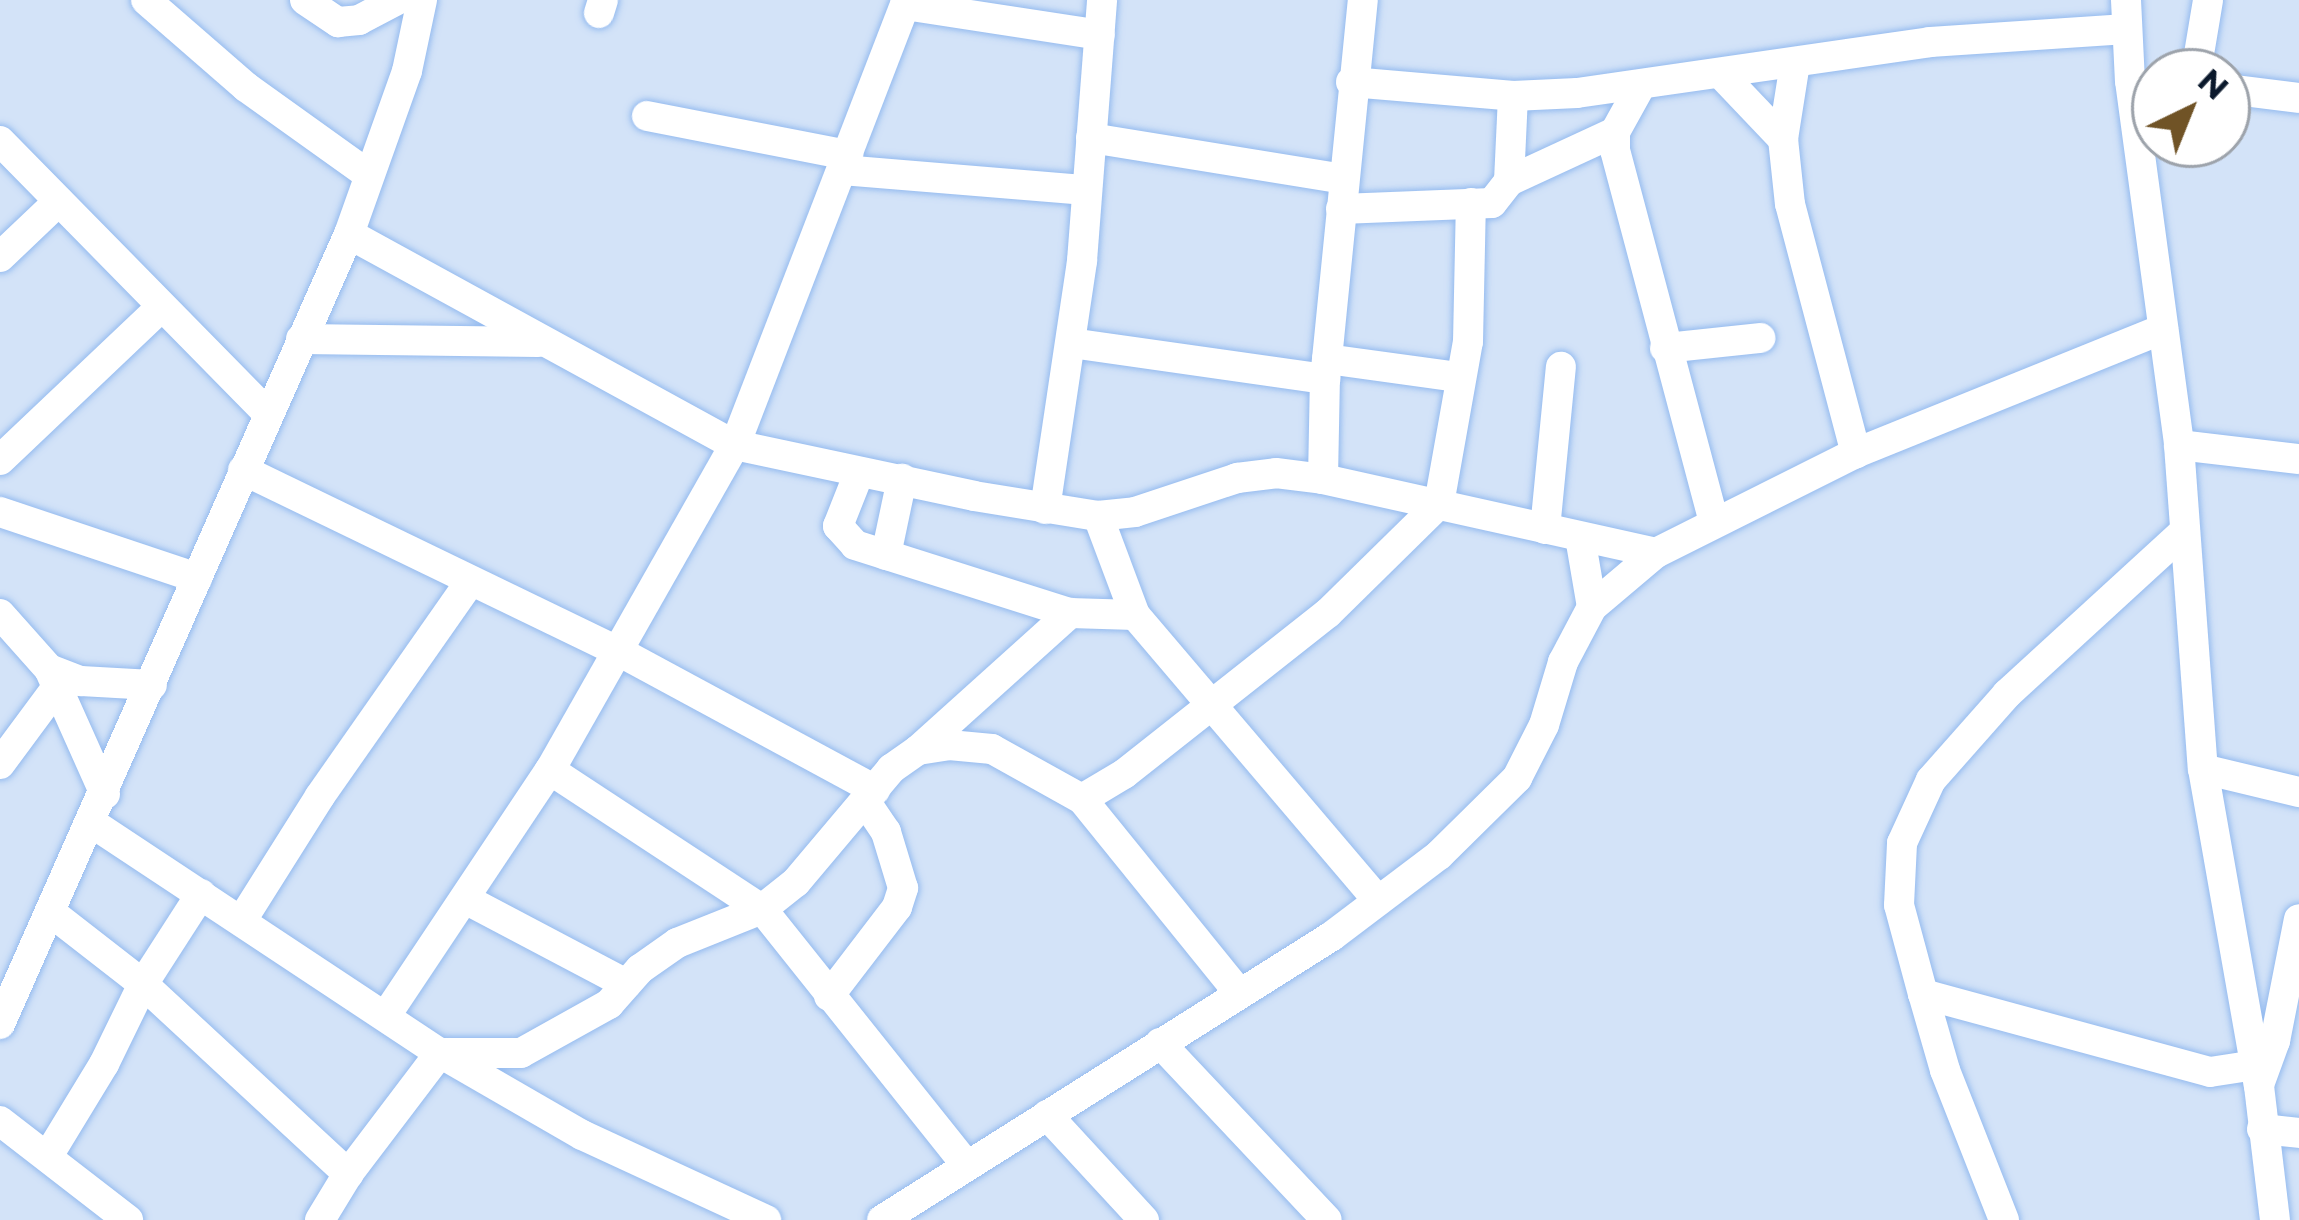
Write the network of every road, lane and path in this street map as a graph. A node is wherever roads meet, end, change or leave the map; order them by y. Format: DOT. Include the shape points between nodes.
graph roads {
  1 [pos="146,0"];
  2 [pos="305,0"];
  3 [pos="397,0"];
  4 [pos="422,0"];
  5 [pos="1102,0"];
  6 [pos="1363,0"];
  7 [pos="2207,0"];
  8 [pos="906,3"];
  9 [pos="2127,15"];
  10 [pos="1100,35"];
  11 [pos="2134,48"];
  12 [pos="2200,48"];
  13 [pos="1795,63"];
  14 [pos="1721,74"];
  15 [pos="1351,82"];
  16 [pos="1641,85"];
  17 [pos="2251,92"];
  18 [pos="1514,96"];
  19 [pos="2299,98"];
  20 [pos="647,116"];
  21 [pos="1615,133"];
  22 [pos="1091,138"];
  23 [pos="1783,139"];
  24 [pos="0,141"];
  25 [pos="845,162"];
  26 [pos="2149,168"];
  27 [pos="366,173"];
  28 [pos="1509,182"];
  29 [pos="1086,190"];
  30 [pos="1342,194"];
  31 [pos="59,202"];
  32 [pos="1471,203"];
  33 [pos="349,234"];
  34 [pos="0,257"];
  35 [pos="160,308"];
  36 [pos="2163,329"];
  37 [pos="1760,338"];
  38 [pos="301,339"];
  39 [pos="544,343"];
  40 [pos="1071,343"];
  41 [pos="1665,348"];
  42 [pos="1561,368"];
  43 [pos="1326,369"];
  44 [pos="1459,377"];
  45 [pos="267,412"];
  46 [pos="735,445"];
  47 [pos="2179,445"];
  48 [pos="1856,453"];
  49 [pos="2299,459"];
  50 [pos="0,460"];
  51 [pos="243,470"];
  52 [pos="859,473"];
  53 [pos="902,479"];
  54 [pos="1323,479"];
  55 [pos="1439,504"];
  56 [pos="1046,509"];
  57 [pos="0,512"];
  58 [pos="1098,516"];
  59 [pos="1714,523"];
  60 [pos="1545,529"];
  61 [pos="2185,531"];
  62 [pos="1580,537"];
  63 [pos="1656,553"];
  64 [pos="886,555"];
  65 [pos="197,578"];
  66 [pos="470,582"];
  67 [pos="1592,607"];
  68 [pos="1070,613"];
  69 [pos="0,614"];
  70 [pos="1135,615"];
  71 [pos="620,652"];
  72 [pos="53,678"];
  73 [pos="152,685"];
  74 [pos="1208,705"];
  75 [pos="918,750"];
  76 [pos="0,764"];
  77 [pos="2204,769"];
  78 [pos="550,770"];
  79 [pos="2299,792"];
  80 [pos="870,796"];
  81 [pos="1082,799"];
  82 [pos="98,809"];
  83 [pos="201,894"];
  84 [pos="467,900"];
  85 [pos="1378,901"];
  86 [pos="762,909"];
  87 [pos="53,914"];
  88 [pos="2299,919"];
  89 [pos="242,920"];
  90 [pos="142,984"];
  91 [pos="626,984"];
  92 [pos="1239,993"];
  93 [pos="1923,994"];
  94 [pos="830,996"];
  95 [pos="387,1015"];
  96 [pos="0,1024"];
  97 [pos="1160,1043"];
  98 [pos="440,1053"];
  99 [pos="2257,1076"];
  100 [pos="1047,1115"];
  101 [pos="0,1121"];
  102 [pos="2262,1129"];
  103 [pos="2299,1133"];
  104 [pos="48,1156"];
  105 [pos="966,1165"];
  106 [pos="341,1168"];
  107 [pos="889,1218"];
  108 [pos="128,1220"];
  109 [pos="298,1220"];
  110 [pos="320,1220"];
  111 [pos="766,1220"];
  112 [pos="1144,1220"];
  113 [pos="1327,1220"];
  114 [pos="2003,1220"];
  115 [pos="2275,1220"];
  1 -- 27 [label="street" via="246,87"];
  2 -- 3 [label="street" via="338,22"];
  4 -- 27 [label="street" via="407,71"];
  5 -- 10 [label="street"];
  6 -- 15 [label="street"];
  7 -- 12 [label="street"];
  8 -- 10 [label="street"];
  8 -- 25 [label="street"];
  9 -- 11 [label="street"];
  9 -- 13 [label="street"];
  10 -- 22 [label="street"];
  13 -- 14 [label="street"];
  13 -- 23 [label="street"];
  14 -- 16 [label="street"];
  14 -- 23 [label="street"];
  15 -- 18 [label="street"];
  15 -- 30 [label="street"];
  16 -- 18 [label="street"];
  16 -- 21 [label="street"];
  17 -- 19 [label="street"];
  18 -- 28 [label="street"];
  20 -- 25 [label="street"];
  21 -- 28 [label="street"];
  21 -- 41 [label="street"];
  22 -- 29 [label="street"];
  22 -- 30 [label="street"];
  23 -- 48 [label="street" via="1790,204"];
  24 -- 31 [label="street"];
  25 -- 29 [label="street"];
  25 -- 46 [label="street"];
  26 -- 36 [label="street"];
  27 -- 33 [label="street"];
  28 -- 32 [label="street" via="1492,203"];
  29 -- 40 [label="street"];
  30 -- 32 [label="street"];
  30 -- 43 [label="street"];
  31 -- 34 [label="street"];
  31 -- 35 [label="street"];
  32 -- 44 [label="street" via="1468,341"];
  33 -- 38 [label="street"];
  33 -- 39 [label="street"];
  35 -- 45 [label="street"];
  35 -- 50 [label="street"];
  36 -- 47 [label="street"];
  36 -- 48 [label="street"];
  37 -- 41 [label="street"];
  38 -- 39 [label="street"];
  38 -- 45 [label="street"];
  39 -- 46 [label="street"];
  40 -- 43 [label="street"];
  40 -- 56 [label="street"];
  41 -- 59 [label="street"];
  42 -- 60 [label="street"];
  43 -- 44 [label="street"];
  43 -- 54 [label="street"];
  44 -- 55 [label="street"];
  45 -- 51 [label="street"];
  46 -- 52 [label="street"];
  46 -- 71 [label="street"];
  47 -- 49 [label="street"];
  47 -- 61 [label="street"];
  48 -- 59 [label="street"];
  51 -- 65 [label="street"];
  51 -- 66 [label="street"];
  52 -- 53 [label="street"];
  52 -- 64 [label="street" via="838,526 856,545"];
  53 -- 56 [label="street"];
  53 -- 64 [label="street"];
  54 -- 55 [label="street"];
  54 -- 58 [label="street" via="1237,478"];
  55 -- 60 [label="street"];
  55 -- 74 [label="street" via="1328,613"];
  56 -- 58 [label="street"];
  57 -- 65 [label="street"];
  58 -- 70 [label="street"];
  59 -- 63 [label="street"];
  60 -- 62 [label="street"];
  61 -- 77 [label="street"];
  61 -- 93 [label="street" via="2007,694 1931,780 1901,843 1899,904"];
  62 -- 63 [label="street"];
  62 -- 67 [label="street"];
  63 -- 67 [label="street"];
  64 -- 68 [label="street"];
  65 -- 73 [label="street"];
  66 -- 71 [label="street"];
  66 -- 89 [label="street"];
  67 -- 85 [label="street" via="1517,778 1481,818"];
  68 -- 70 [label="street"];
  68 -- 75 [label="street"];
  69 -- 72 [label="street"];
  70 -- 74 [label="street"];
  71 -- 78 [label="street"];
  71 -- 80 [label="street"];
  72 -- 73 [label="street"];
  72 -- 76 [label="street"];
  72 -- 82 [label="street"];
  73 -- 82 [label="street"];
  74 -- 81 [label="street"];
  74 -- 85 [label="street"];
  75 -- 80 [label="street"];
  75 -- 81 [label="street" via="992,749"];
  77 -- 79 [label="street"];
  77 -- 99 [label="street"];
  78 -- 84 [label="street"];
  78 -- 86 [label="street"];
  80 -- 86 [label="street" via="821,856"];
  80 -- 94 [label="street" via="903,888"];
  81 -- 92 [label="street"];
  82 -- 83 [label="street"];
  82 -- 87 [label="street"];
  83 -- 89 [label="street"];
  83 -- 90 [label="street"];
  84 -- 91 [label="street"];
  84 -- 95 [label="street"];
  85 -- 92 [label="street"];
  86 -- 91 [label="street" via="676,943"];
  86 -- 94 [label="street"];
  87 -- 90 [label="street"];
  87 -- 96 [label="street"];
  88 -- 99 [label="street" via="2275,1041"];
  89 -- 95 [label="street"];
  90 -- 104 [label="street"];
  90 -- 106 [label="street"];
  91 -- 98 [label="street" via="571,1030 521,1053"];
  92 -- 97 [label="street"];
  93 -- 99 [label="street" via="2210,1072"];
  93 -- 114 [label="street"];
  94 -- 105 [label="street"];
  95 -- 98 [label="street"];
  97 -- 100 [label="street"];
  97 -- 113 [label="street"];
  98 -- 106 [label="street"];
  98 -- 111 [label="street" via="582,1136"];
  99 -- 102 [label="street"];
  100 -- 105 [label="street"];
  100 -- 112 [label="street"];
  101 -- 104 [label="street"];
  102 -- 103 [label="street"];
  102 -- 115 [label="street"];
  104 -- 108 [label="street"];
  105 -- 107 [label="street"];
  106 -- 109 [label="street"];
  106 -- 110 [label="street"];
}
